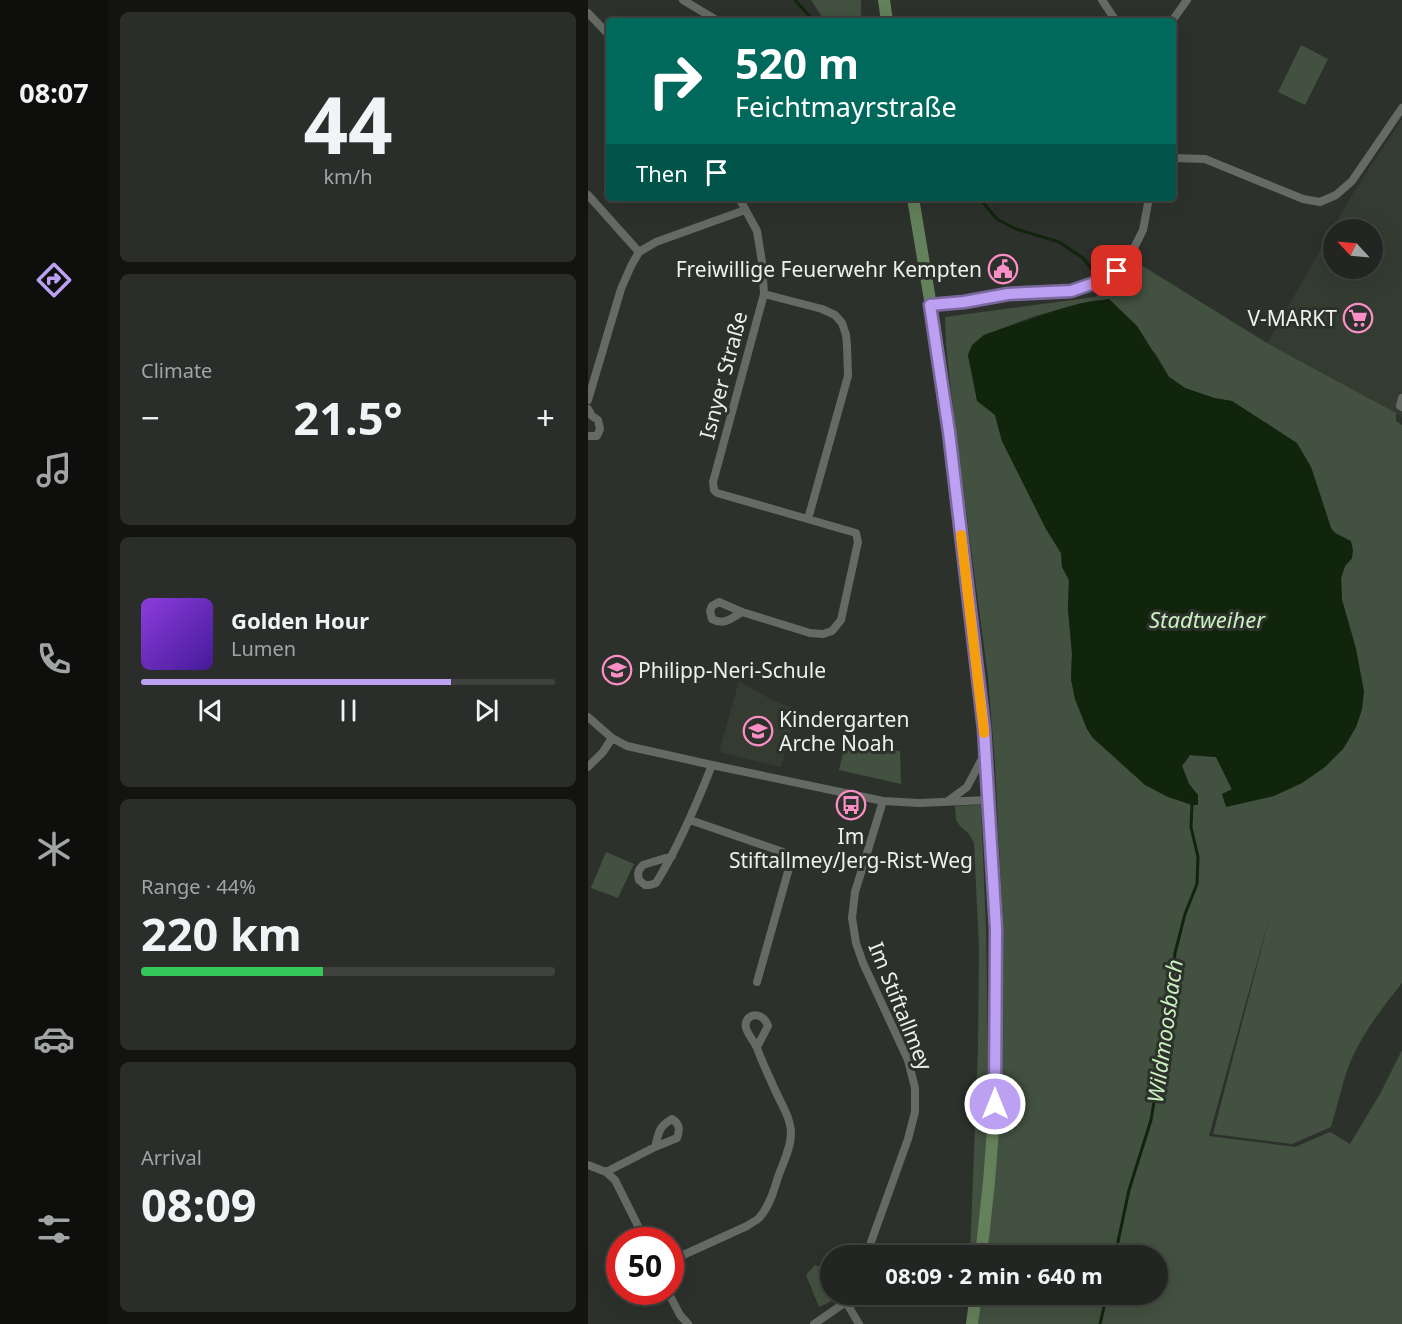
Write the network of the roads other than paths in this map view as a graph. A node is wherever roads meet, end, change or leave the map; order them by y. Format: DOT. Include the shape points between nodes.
graph roads {
  1 [pos="684,0"];
  2 [pos="884,0"];
  3 [pos="1102,0"];
  4 [pos="1187,0"];
  5 [pos="588,13"];
  6 [pos="713,18"];
  7 [pos="887,18"];
  8 [pos="1114,18"];
  9 [pos="1174,18"];
  10 [pos="606,32"];
  11 [pos="1402,108"];
  12 [pos="1176,158"];
  13 [pos="588,195"];
  14 [pos="740,201"];
  15 [pos="913,201"];
  16 [pos="1148,201"];
  17 [pos="745,210"];
  18 [pos="639,252"];
  19 [pos="764,294"];
  20 [pos="930,305"];
  21 [pos="1402,398"];
  22 [pos="588,400"];
  23 [pos="1402,407"];
  24 [pos="588,409"];
  25 [pos="588,436"];
  26 [pos="808,519"];
  27 [pos="742,612"];
  28 [pos="588,717"];
  29 [pos="612,738"];
  30 [pos="985,753"];
  31 [pos="712,765"];
  32 [pos="588,767"];
  33 [pos="988,800"];
  34 [pos="883,801"];
  35 [pos="947,801"];
  36 [pos="690,820"];
  37 [pos="672,856"];
  38 [pos="757,982"];
  39 [pos="757,1047"];
  40 [pos="655,1147"];
  41 [pos="588,1165"];
  42 [pos="606,1172"];
  43 [pos="639,1227"];
  44 [pos="870,1245"];
  45 [pos="982,1245"];
  46 [pos="684,1255"];
  47 [pos="675,1305"];
  48 [pos="839,1305"];
  49 [pos="851,1305"];
  50 [pos="975,1305"];
  51 [pos="688,1324"];
  52 [pos="814,1324"];
  53 [pos="859,1324"];
  54 [pos="972,1324"];
  1 -- 6 [label="street"];
  2 -- 7 [label="main road"];
  3 -- 8 [label="street"];
  4 -- 9 [label="street"];
  5 -- 10 [label="street"];
  11 -- 12 [label="street" via="1352,181 1320,202 1303,200 1205,159"];
  13 -- 18 [label="street"];
  14 -- 17 [label="street, Isnyer Straße"];
  15 -- 20 [label="main road"];
  16 -- 20 [label="street" via="1143,230 1129,258 1103,280 1071,291 1008,294"];
  17 -- 18 [label="street" via="656,242"];
  17 -- 19 [label="street, Isnyer Straße" via="757,231"];
  18 -- 22 [label="street" via="621,289"];
  19 -- 26 [label="street" via="835,315 842,323 848,345 848,376"];
  19 -- 26 [label="street, Isnyer Straße" via="714,490"];
  20 -- 30 [label="main road" via="949,432"];
  21 -- 23 [label="street"];
  24 -- 25 [label="street" via="600,429 597,436"];
  26 -- 27 [label="street" via="856,533 858,542 842,620 832,632 817,634"];
  28 -- 29 [label="street"];
  29 -- 31 [label="street" via="627,746"];
  29 -- 32 [label="street"];
  30 -- 33 [label="main road"];
  30 -- 35 [label="street" via="967,787"];
  31 -- 34 [label="street"];
  31 -- 36 [label="street"];
  33 -- 35 [label="street"];
  33 -- 45 [label="main road" via="996,928 995,1104"];
  34 -- 35 [label="street"];
  34 -- 44 [label="street, Im Stiftallmey" via="855,892 852,918 863,963 908,1060 915,1088 915,1112"];
  36 -- 37 [label="street"];
  36 -- 38 [label="street" via="789,856 791,861"];
  39 -- 46 [label="street" via="785,1111 791,1131 789,1148 771,1198 759,1218"];
  40 -- 42 [label="street"];
  41 -- 42 [label="street"];
  42 -- 43 [label="street" via="621,1190"];
  47 -- 51 [label="street"];
  48 -- 52 [label="street"];
  49 -- 53 [label="street"];
  50 -- 54 [label="main road"];
}
